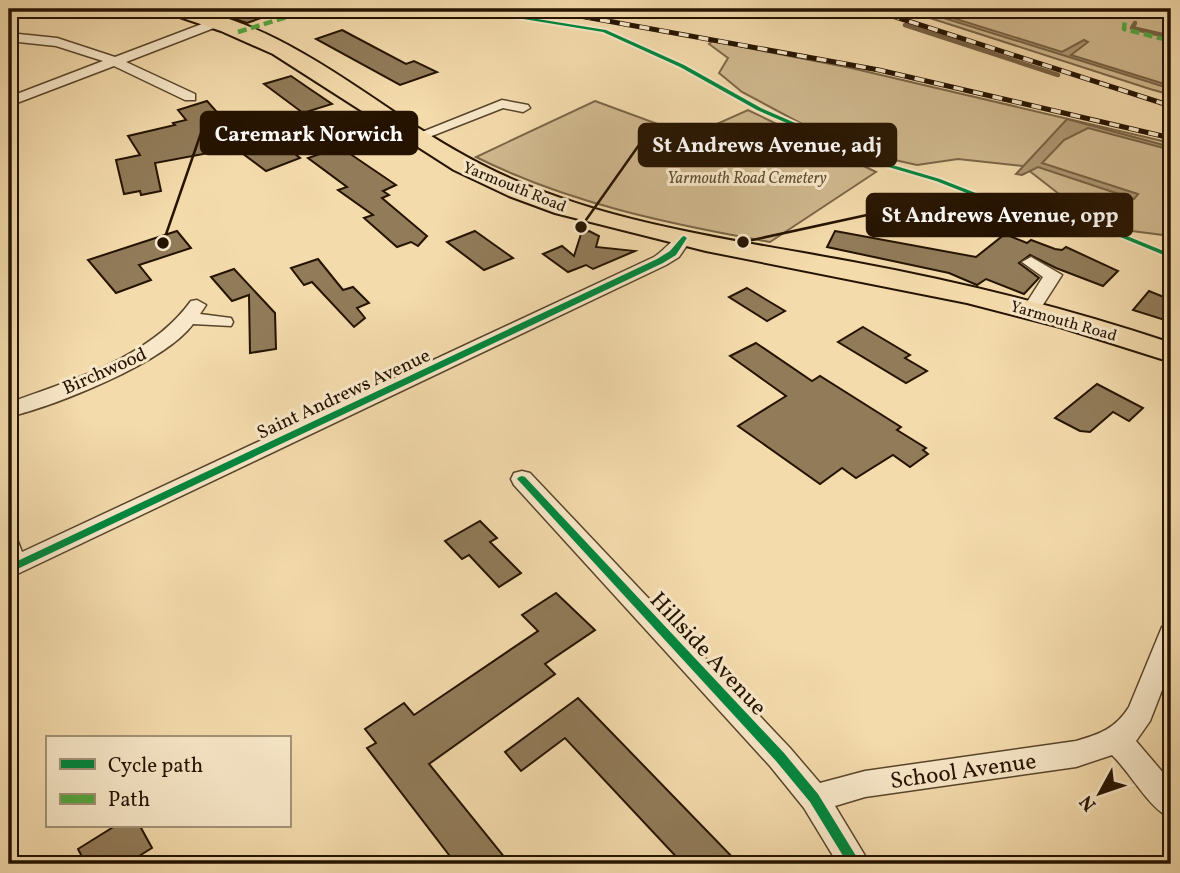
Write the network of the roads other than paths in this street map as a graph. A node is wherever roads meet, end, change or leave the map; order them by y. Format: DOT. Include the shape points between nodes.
graph roads {
  1 [pos="175,9"];
  2 [pos="215,23"];
  3 [pos="9,37"];
  4 [pos="112,61"];
  5 [pos="190,97"];
  6 [pos="9,102"];
  7 [pos="523,108"];
  8 [pos="414,138"];
  9 [pos="684,239"];
  10 [pos="1031,262"];
  11 [pos="1031,310"];
  12 [pos="224,323"];
  13 [pos="1171,353"];
  14 [pos="9,410"];
  15 [pos="522,479"];
  16 [pos="11,560"];
  17 [pos="1171,635"];
  18 [pos="1117,741"];
  19 [pos="814,798"];
  20 [pos="1171,804"];
  21 [pos="855,864"];
  1 -- 2 [label="main road, Yarmouth Road"];
  2 -- 4 [label="street"];
  2 -- 8 [label="main road, Yarmouth Road" via="301,61"];
  3 -- 4 [label="street" via="65,43"];
  4 -- 5 [label="street"];
  4 -- 6 [label="street"];
  7 -- 8 [label="street" via="500,99"];
  8 -- 9 [label="main road, Yarmouth Road" via="518,191"];
  9 -- 11 [label="main road, Yarmouth Road" via="895,278"];
  9 -- 16 [label="street, Saint Andrews Avenue" via="660,261 553,313"];
  10 -- 11 [label="street" via="1058,274"];
  11 -- 13 [label="main road, Yarmouth Road"];
  12 -- 14 [label="street, Birchwood" via="194,311 165,341 138,357"];
  15 -- 19 [label="street, Hillside Avenue"];
  17 -- 18 [label="street" via="1140,713"];
  18 -- 19 [label="street, School Avenue" via="1076,754 865,784"];
  18 -- 20 [label="street"];
  19 -- 21 [label="street, Hillside Avenue"];
}
